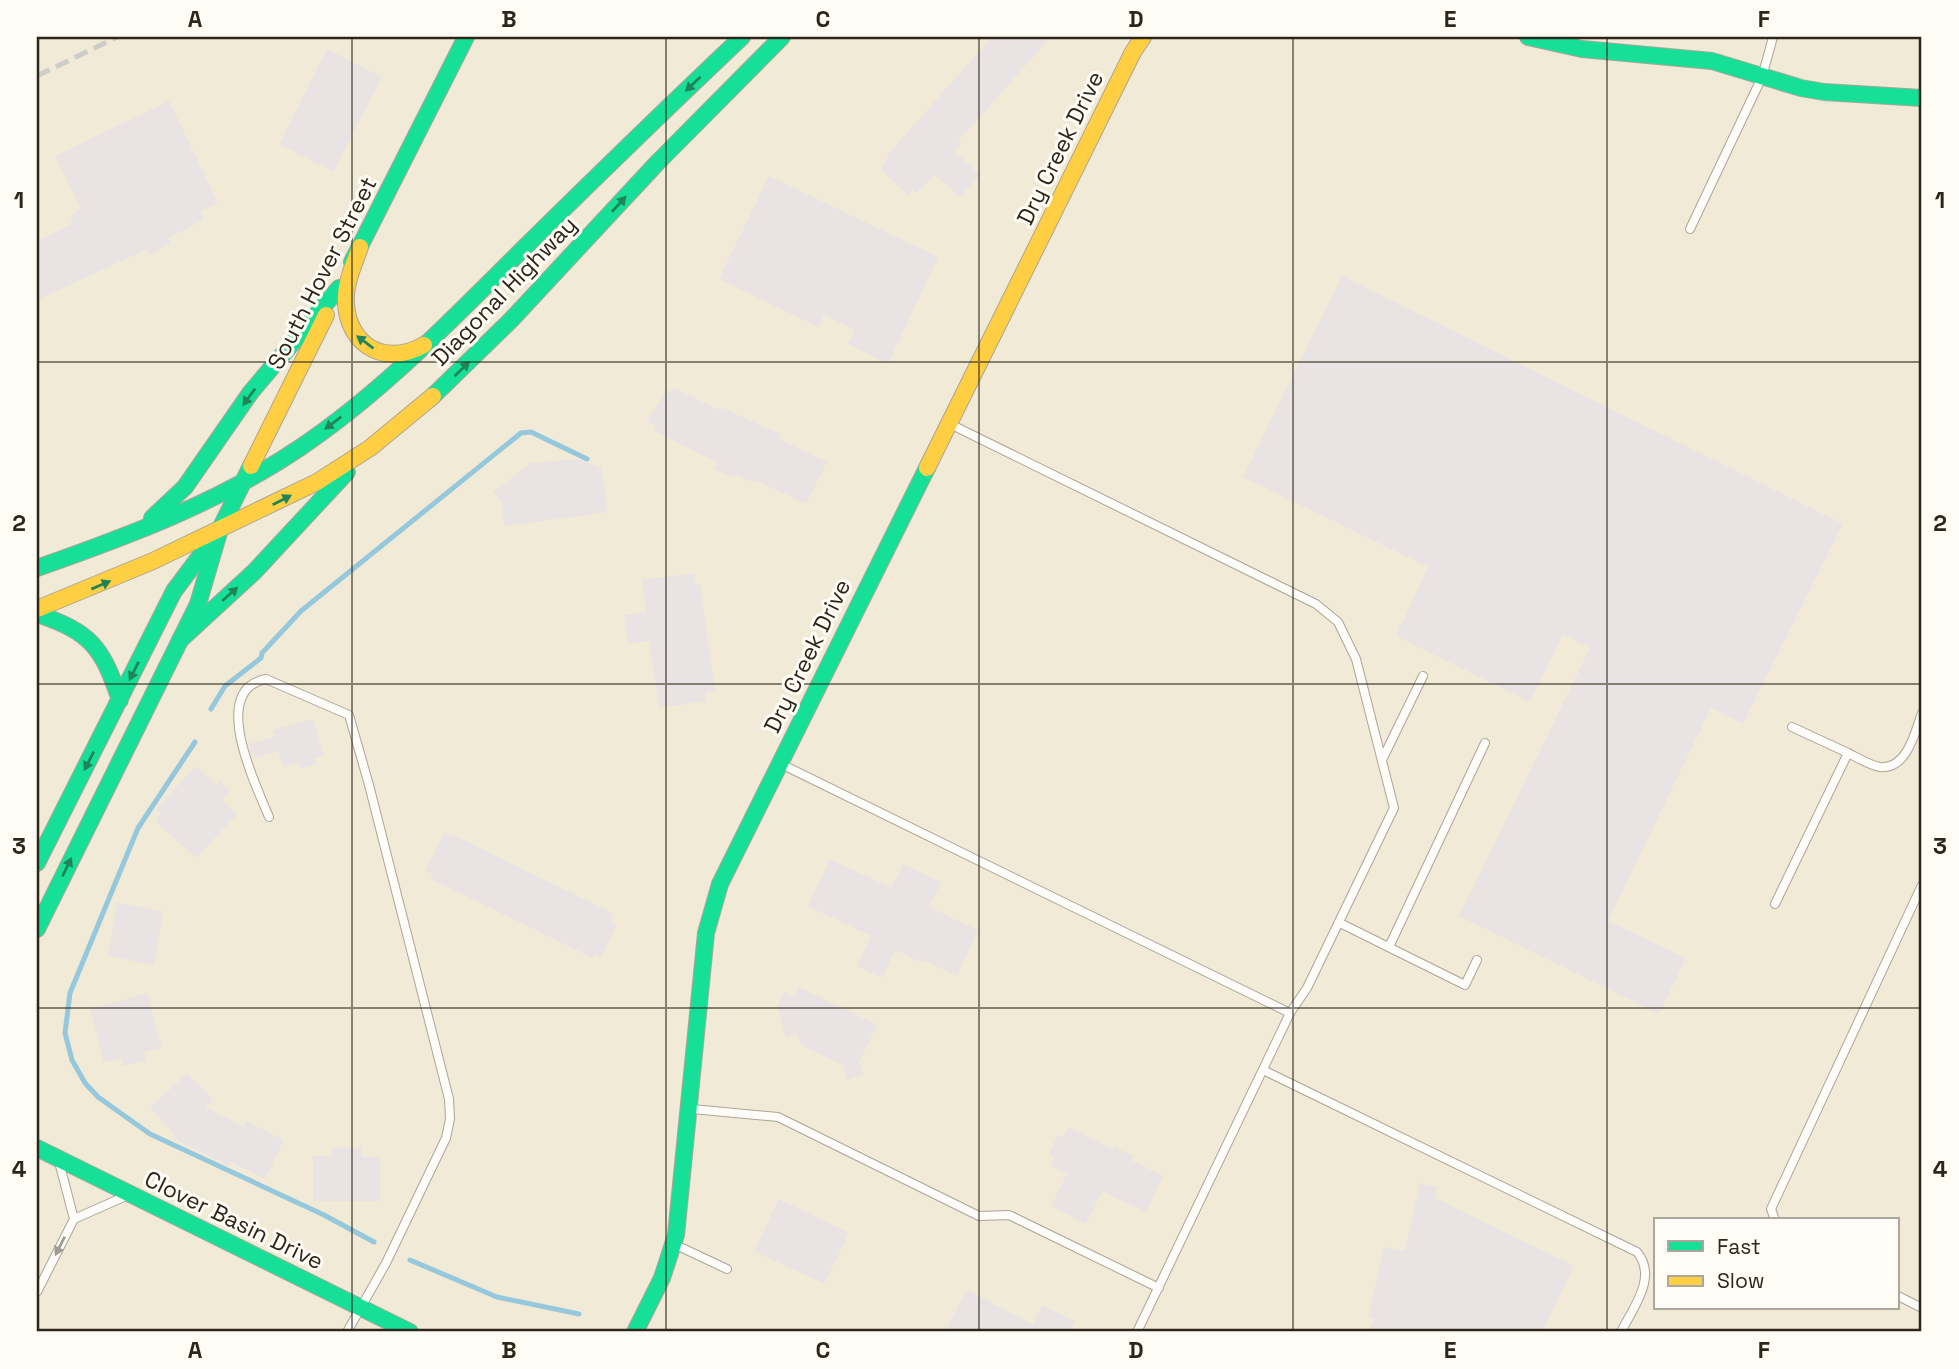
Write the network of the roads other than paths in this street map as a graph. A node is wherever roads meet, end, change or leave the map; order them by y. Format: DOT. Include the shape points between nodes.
graph roads {
  1 [pos="466,37"];
  2 [pos="742,37"];
  3 [pos="782,37"];
  4 [pos="1143,37"];
  5 [pos="1528,37"];
  6 [pos="1773,37"];
  7 [pos="1762,77"];
  8 [pos="1922,98"];
  9 [pos="1690,229"];
  10 [pos="360,247"];
  11 [pos="339,288"];
  12 [pos="428,344"];
  13 [pos="948,422"];
  14 [pos="368,450"];
  15 [pos="244,482"];
  16 [pos="220,529"];
  17 [pos="113,542"];
  18 [pos="37,568"];
  19 [pos="37,612"];
  20 [pos="180,640"];
  21 [pos="1423,676"];
  22 [pos="120,700"];
  23 [pos="1922,713"];
  24 [pos="1792,727"];
  25 [pos="1485,743"];
  26 [pos="1848,753"];
  27 [pos="1382,760"];
  28 [pos="779,763"];
  29 [pos="269,817"];
  30 [pos="37,863"];
  31 [pos="1922,885"];
  32 [pos="1775,904"];
  33 [pos="1340,923"];
  34 [pos="37,929"];
  35 [pos="1389,947"];
  36 [pos="1477,960"];
  37 [pos="1290,1013"];
  38 [pos="1263,1070"];
  39 [pos="689,1109"];
  40 [pos="37,1149"];
  41 [pos="58,1159"];
  42 [pos="130,1194"];
  43 [pos="1774,1218"];
  44 [pos="74,1219"];
  45 [pos="673,1244"];
  46 [pos="727,1269"];
  47 [pos="1159,1288"];
  48 [pos="37,1292"];
  49 [pos="1899,1296"];
  50 [pos="361,1308"];
  51 [pos="1922,1308"];
  52 [pos="347,1332"];
  53 [pos="410,1332"];
  54 [pos="635,1332"];
  55 [pos="1138,1332"];
  56 [pos="1621,1332"];
  1 -- 10 [label="main road, South Hover Street"];
  2 -- 12 [label="main road, Diagonal Highway, one-way"];
  14 -- 3 [label="main road, Diagonal Highway, one-way" via="493,339"];
  4 -- 13 [label="main road, Dry Creek Drive"];
  5 -- 7 [label="main road" via="1582,49 1695,58"];
  6 -- 7 [label="lane"];
  7 -- 8 [label="main road" via="1824,93"];
  7 -- 9 [label="lane"];
  10 -- 11 [label="main road, South Hover Street"];
  12 -- 10 [label="main road, one-way" via="395,355 369,347 356,335 346,316 346,292"];
  11 -- 15 [label="main road, South Hover Street"];
  11 -- 17 [label="main road, one-way" via="251,392 185,487 156,516"];
  12 -- 15 [label="main road, Diagonal Highway, one-way" via="350,411"];
  13 -- 27 [label="lane" via="1327,611 1342,629 1356,659"];
  13 -- 28 [label="main road, Dry Creek Drive"];
  16 -- 14 [label="main road, Diagonal Highway, one-way"];
  20 -- 14 [label="main road, one-way" via="254,572"];
  15 -- 16 [label="main road, South Hover Street"];
  15 -- 17 [label="main road, Diagonal Highway"];
  19 -- 16 [label="main road, Diagonal Highway, one-way"];
  16 -- 20 [label="main road, South Hover Street" via="198,604"];
  16 -- 22 [label="main road, South Hover Street, one-way" via="174,591"];
  17 -- 18 [label="main road"];
  19 -- 22 [label="main road" via="75,629 96,646 106,659"];
  34 -- 20 [label="main road, South Hover Street, one-way"];
  21 -- 27 [label="lane"];
  22 -- 30 [label="main road, South Hover Street, one-way"];
  23 -- 26 [label="lane" via="1907,751 1895,764 1876,766"];
  24 -- 26 [label="lane"];
  25 -- 35 [label="lane"];
  26 -- 32 [label="lane"];
  27 -- 33 [label="lane" via="1394,807"];
  28 -- 37 [label="lane"];
  28 -- 39 [label="main road, Dry Creek Drive" via="720,884 709,918"];
  29 -- 50 [label="lane" via="248,765 238,720 247,690 264,679 349,715 449,1099 446,1139"];
  31 -- 43 [label="lane" via="1772,1209"];
  33 -- 35 [label="lane"];
  33 -- 37 [label="lane"];
  35 -- 36 [label="lane" via="1465,985"];
  37 -- 38 [label="lane"];
  38 -- 47 [label="lane"];
  38 -- 56 [label="lane" via="1637,1252 1646,1278"];
  39 -- 45 [label="main road, Dry Creek Drive"];
  39 -- 47 [label="lane" via="778,1118 979,1216 1009,1215"];
  40 -- 41 [label="main road, Clover Basin Drive"];
  41 -- 42 [label="main road, Clover Basin Drive"];
  41 -- 44 [label="lane"];
  42 -- 44 [label="lane"];
  42 -- 50 [label="main road, Clover Basin Drive"];
  44 -- 48 [label="lane, one-way"];
  45 -- 46 [label="lane"];
  45 -- 54 [label="main road, Dry Creek Drive"];
  47 -- 55 [label="lane"];
  49 -- 51 [label="lane"];
  50 -- 52 [label="lane"];
  50 -- 53 [label="main road, Clover Basin Drive"];
}
